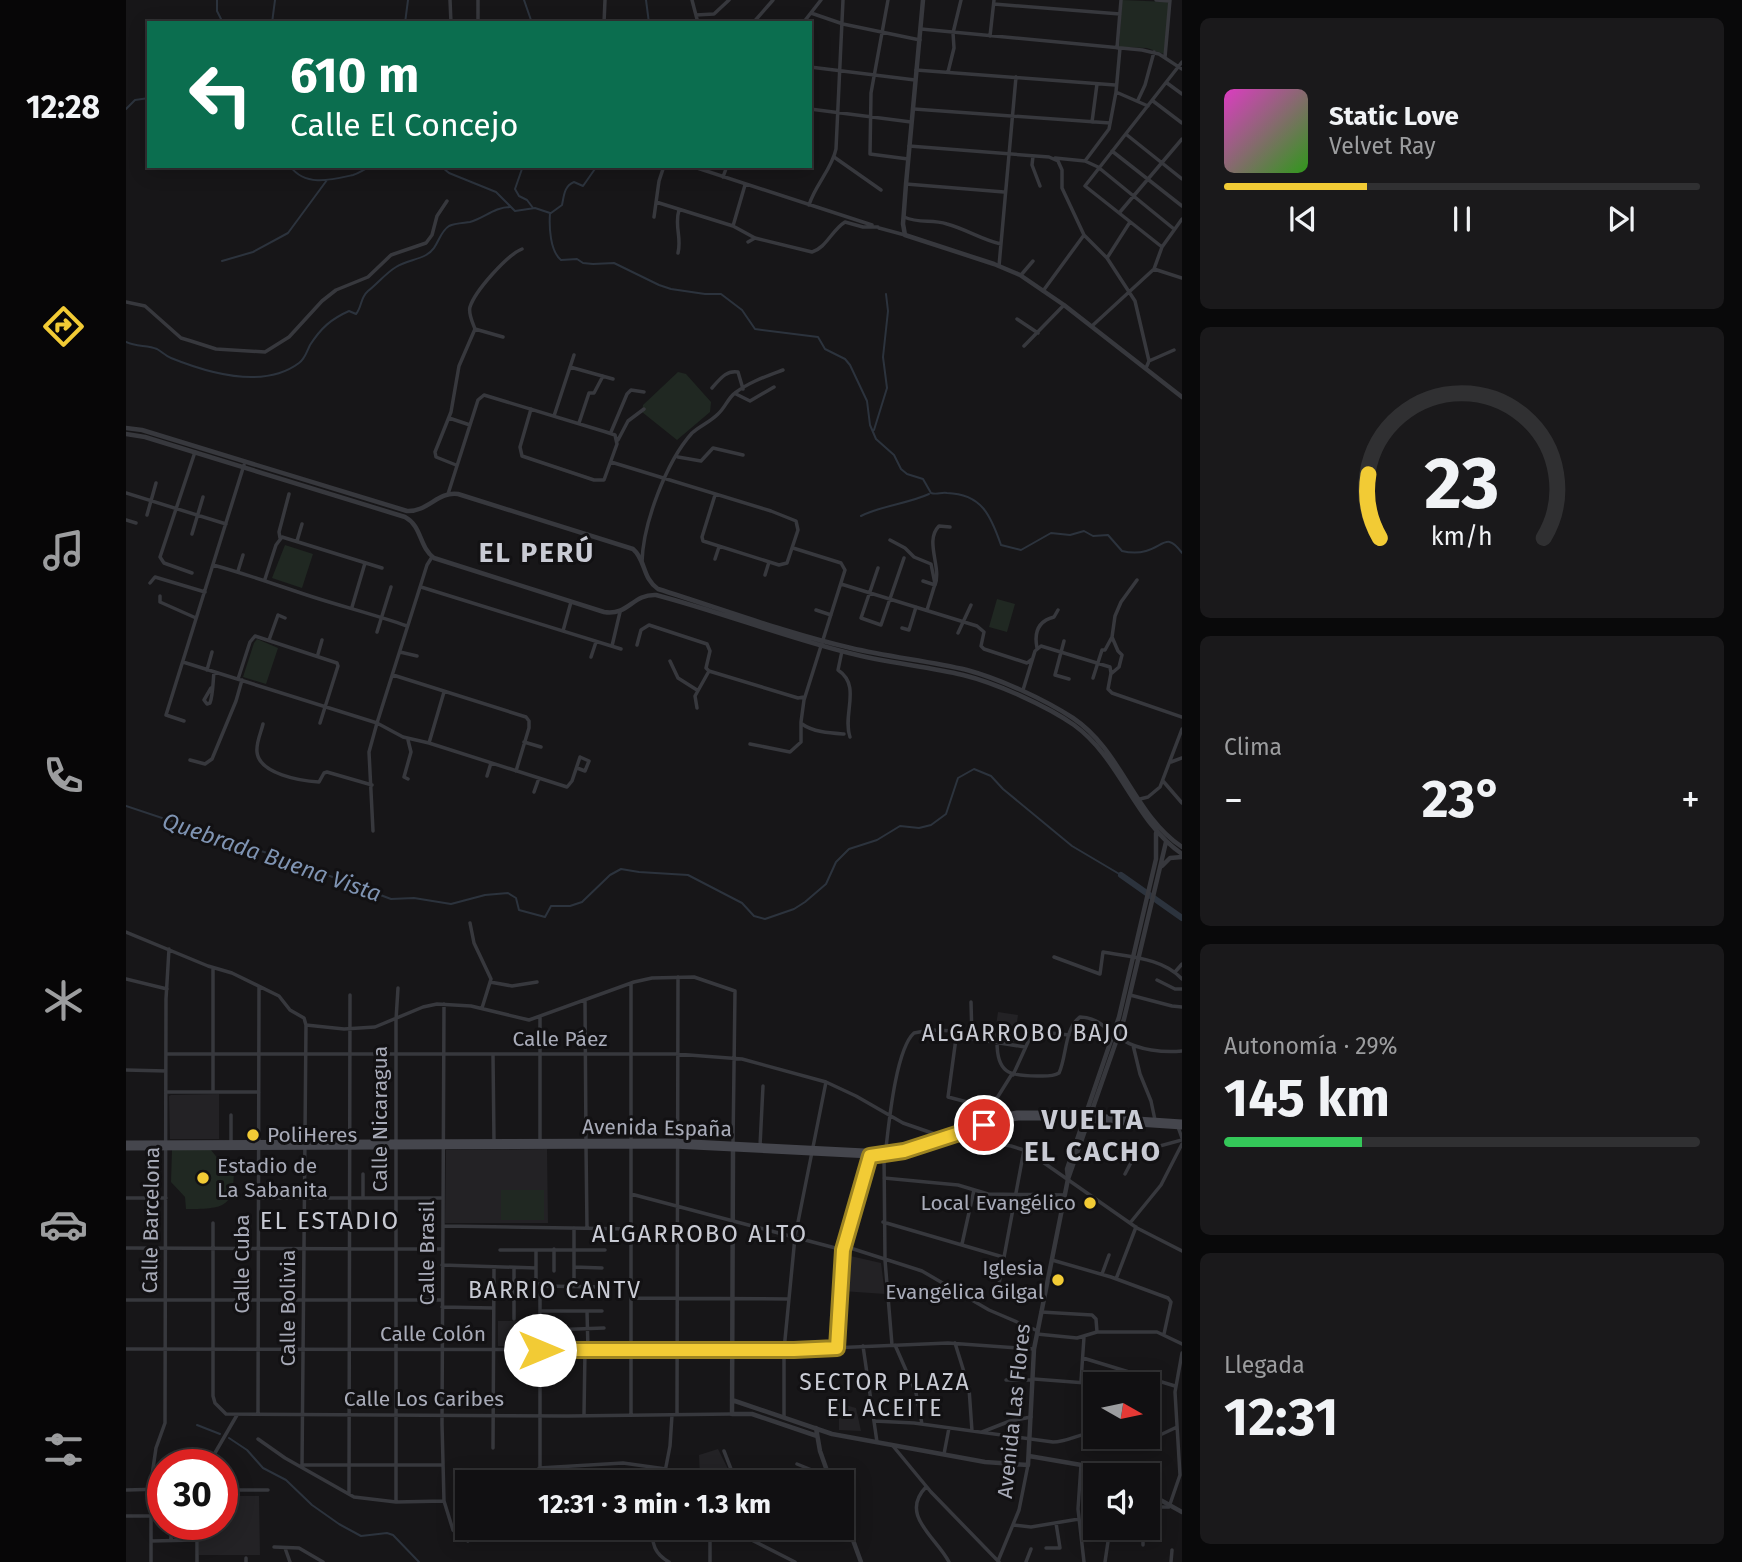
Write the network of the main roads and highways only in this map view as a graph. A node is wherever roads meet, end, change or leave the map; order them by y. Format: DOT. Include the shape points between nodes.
graph roads {
  1 [pos="1087,1118"];
  2 [pos="1180,1124"];
  3 [pos="443,1144"];
  4 [pos="586,1144"];
  5 [pos="126,1145"];
  6 [pos="167,1145"];
  7 [pos="259,1145"];
  8 [pos="733,1147"];
  9 [pos="811,1151"];
  10 [pos="885,1152"];
  1 -- 2 [label="main road, Avenida España"];
  1 -- 2 [label="main road, Avenida España"];
  1 -- 10 [label="main road, Avenida España" via="990,1123"];
  1 -- 10 [label="main road, Avenida España" via="995,1116"];
  3 -- 4 [label="main road, Avenida España"];
  3 -- 4 [label="main road, Avenida España"];
  3 -- 7 [label="main road, Avenida España"];
  4 -- 8 [label="main road, Avenida España"];
  5 -- 6 [label="main road, Avenida España"];
  6 -- 7 [label="main road, Avenida España"];
  6 -- 7 [label="main road, Avenida España"];
  8 -- 9 [label="main road, Avenida España"];
  8 -- 9 [label="main road, Avenida España"];
  9 -- 10 [label="main road, Avenida España"];
  9 -- 10 [label="main road, Avenida España" via="870,1156"];
}
